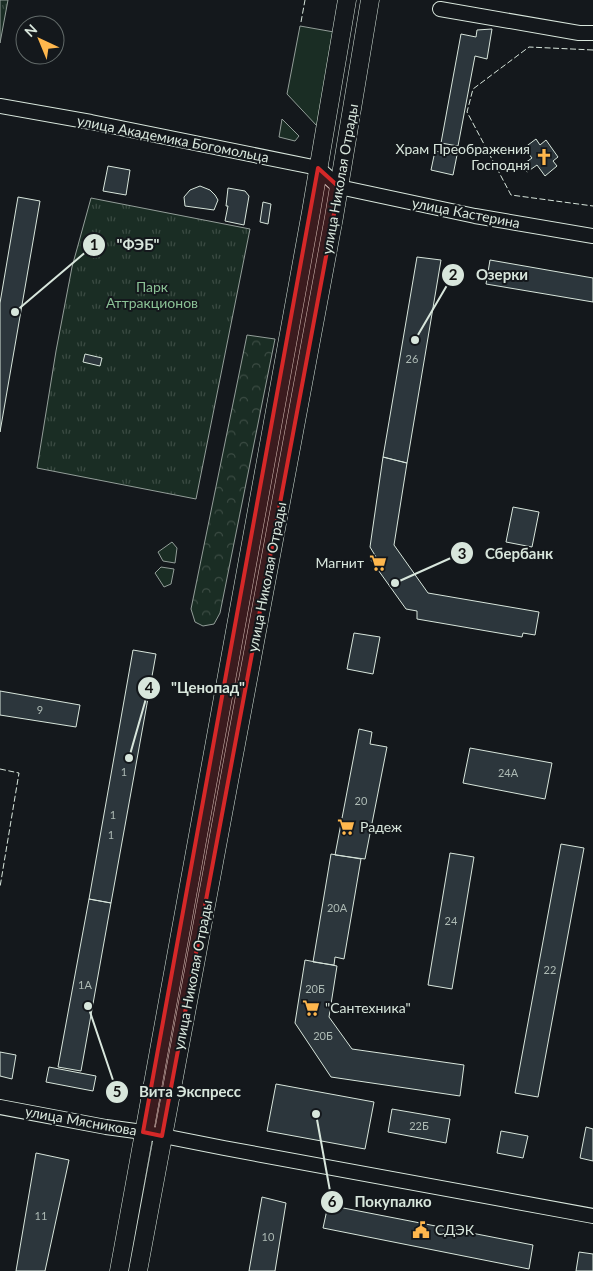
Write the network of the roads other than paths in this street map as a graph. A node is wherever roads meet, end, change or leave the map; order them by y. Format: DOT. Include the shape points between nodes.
graph roads {
  1 [pos="347,0"];
  2 [pos="370,0"];
  3 [pos="440,9"];
  4 [pos="593,33"];
  5 [pos="0,106"];
  6 [pos="318,168"];
  7 [pos="339,187"];
  8 [pos="593,236"];
  9 [pos="0,1107"];
  10 [pos="144,1132"];
  11 [pos="162,1136"];
  12 [pos="593,1216"];
  13 [pos="119,1271"];
  14 [pos="138,1271"];
  1 -- 6 [label="main road, улица Николая Отрады"];
  2 -- 7 [label="main road, улица Николая Отрады"];
  3 -- 4 [label="street"];
  5 -- 6 [label="street, улица Академика Богомольца"];
  6 -- 7 [label="street"];
  6 -- 10 [label="main road, улица Николая Отрады"];
  7 -- 8 [label="street, улица Кастерина" via="475,216"];
  7 -- 11 [label="main road, улица Николая Отрады"];
  9 -- 10 [label="street, улица Мясникова"];
  10 -- 11 [label="street, улица Мясникова"];
  10 -- 13 [label="main road, улица Николая Отрады"];
  11 -- 12 [label="street, улица Мясникова"];
  11 -- 14 [label="main road, улица Николая Отрады"];
}
